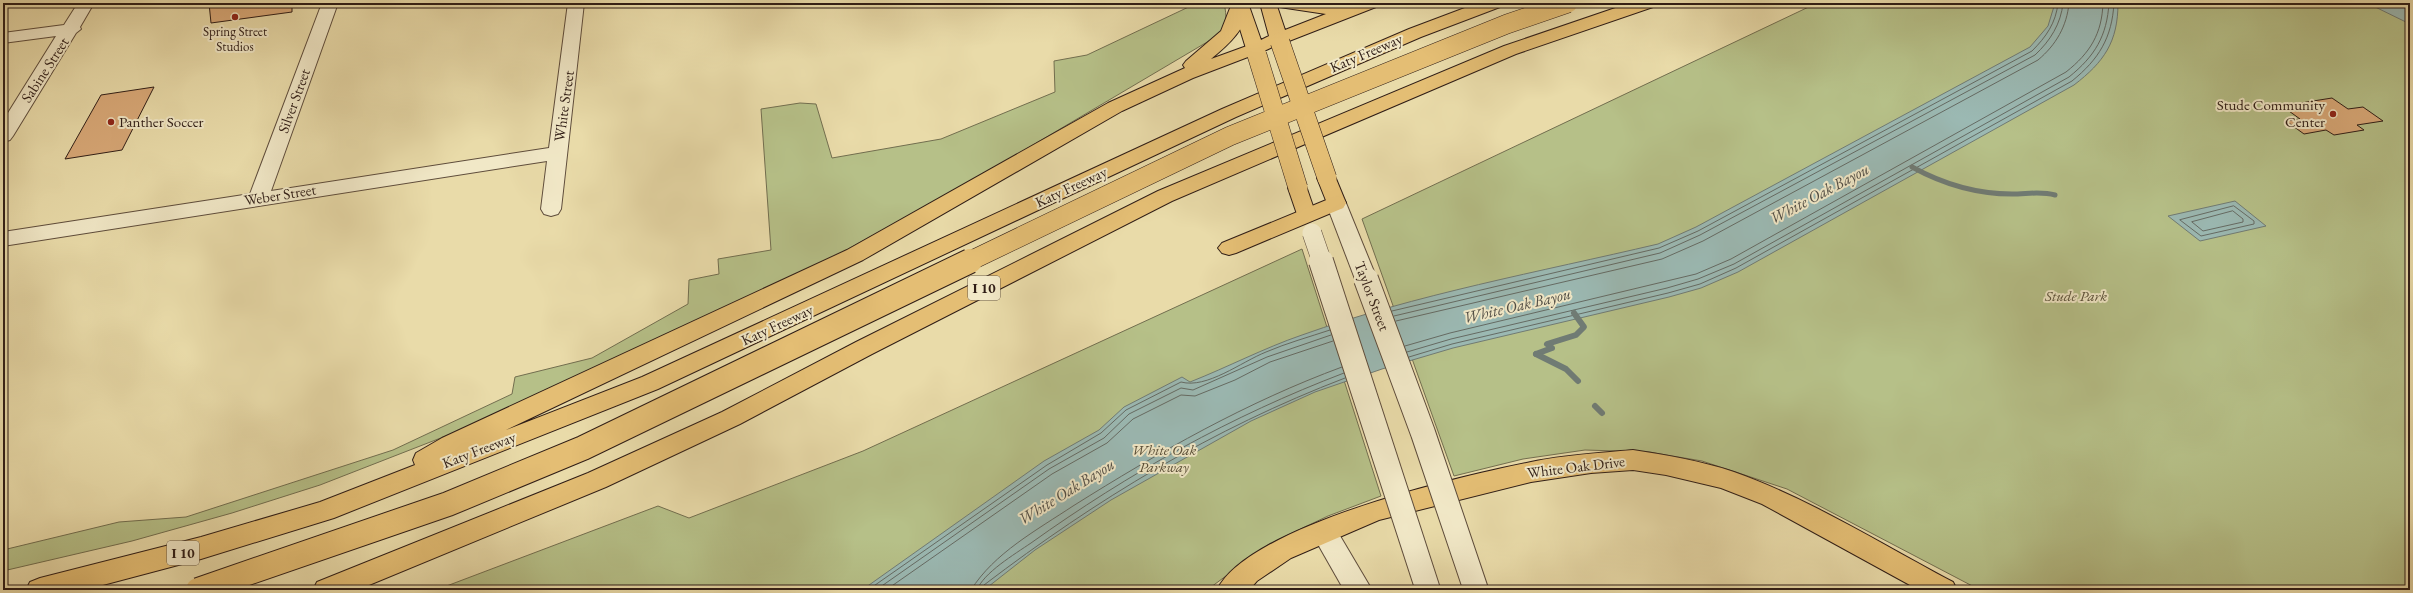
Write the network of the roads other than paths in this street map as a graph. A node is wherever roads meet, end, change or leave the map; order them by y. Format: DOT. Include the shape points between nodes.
graph roads {
  1 [pos="86,3"];
  2 [pos="330,3"];
  3 [pos="576,3"];
  4 [pos="1268,3"];
  5 [pos="1286,3"];
  6 [pos="1370,3"];
  7 [pos="1494,3"];
  8 [pos="1568,3"];
  9 [pos="1648,3"];
  10 [pos="1240,4"];
  11 [pos="1354,8"];
  12 [pos="72,29"];
  13 [pos="3,38"];
  14 [pos="1279,40"];
  15 [pos="1256,51"];
  16 [pos="1177,79"];
  17 [pos="4,132"];
  18 [pos="557,153"];
  19 [pos="258,199"];
  20 [pos="551,209"];
  21 [pos="1339,212"];
  22 [pos="1309,224"];
  23 [pos="3,239"];
  24 [pos="1229,248"];
  25 [pos="373,492"];
  26 [pos="1324,532"];
  27 [pos="40,590"];
  28 [pos="198,590"];
  29 [pos="327,590"];
  30 [pos="1231,590"];
  31 [pos="1358,590"];
  32 [pos="1428,590"];
  33 [pos="1476,590"];
  34 [pos="1943,590"];
  1 -- 12 [label="street, Sabine Street"];
  2 -- 19 [label="street, Silver Street"];
  3 -- 18 [label="street, White Street"];
  4 -- 14 [label="main road, Taylor Street"];
  5 -- 11 [label="main road" via="1320,9"];
  6 -- 11 [label="main road"];
  7 -- 25 [label="main road, Katy Freeway / I 10" via="1408,36 1229,114 650,383"];
  8 -- 28 [label="main road, bridge" via="1507,24 1230,136 583,448 448,504"];
  9 -- 29 [label="main road, I 10" via="1510,50 1166,196 731,418 561,495"];
  10 -- 15 [label="main road"];
  10 -- 16 [label="main road" via="1237,20 1228,36"];
  11 -- 14 [label="main road"];
  12 -- 13 [label="street"];
  12 -- 17 [label="street, Sabine Street"];
  14 -- 15 [label="main road"];
  14 -- 21 [label="main road, Taylor Street, bridge"];
  15 -- 16 [label="main road"];
  15 -- 22 [label="main road, bridge"];
  16 -- 25 [label="main road" via="1115,107 855,255 451,445"];
  18 -- 19 [label="street, Weber Street"];
  18 -- 20 [label="street, White Street"];
  19 -- 23 [label="street, Weber Street"];
  21 -- 22 [label="main road"];
  21 -- 33 [label="street, Taylor Street, bridge" via="1423,433"];
  22 -- 24 [label="main road"];
  22 -- 32 [label="street, bridge"];
  25 -- 27 [label="main road, Katy Freeway / I 10" via="325,511 209,546"];
  26 -- 30 [label="main road, White Oak Drive" via="1282,550 1248,573"];
  26 -- 31 [label="street"];
  26 -- 34 [label="main road, White Oak Drive" via="1374,511 1531,472 1633,460 1725,479 1771,497"];
}
